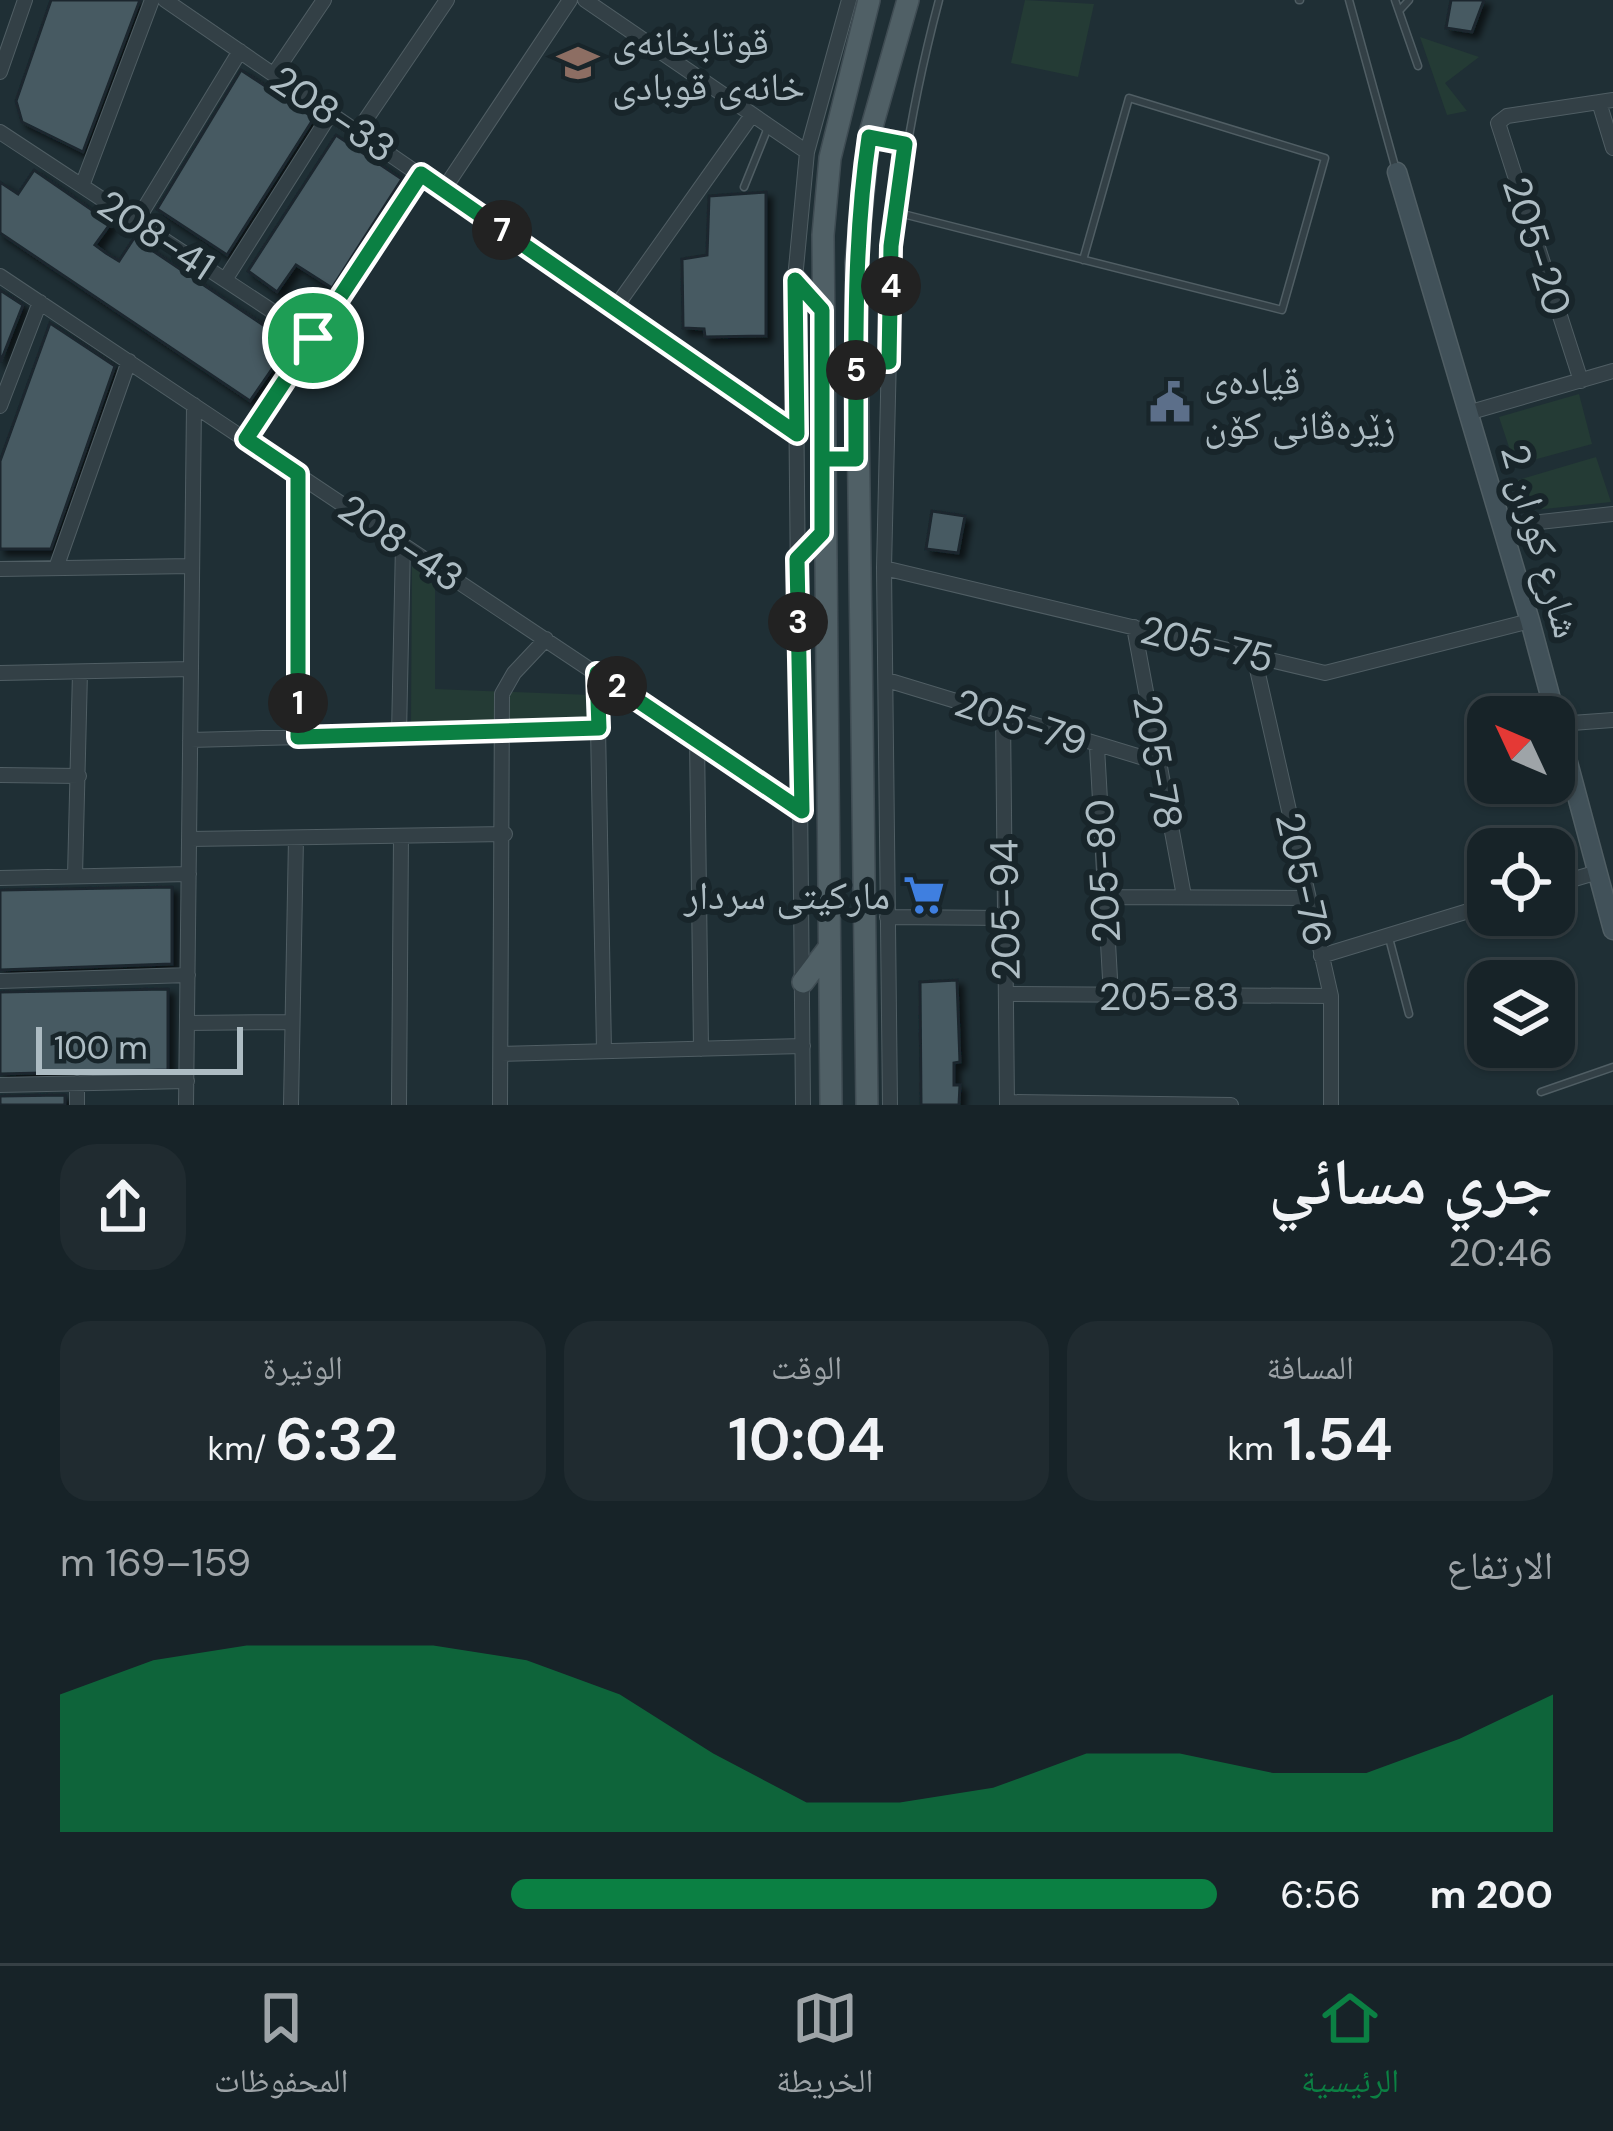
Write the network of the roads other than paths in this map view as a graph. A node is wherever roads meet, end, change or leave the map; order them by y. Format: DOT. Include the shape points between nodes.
graph roads {
  1 [pos="25,0"];
  2 [pos="152,0"];
  3 [pos="166,0"];
  4 [pos="324,0"];
  5 [pos="447,0"];
  6 [pos="570,0"];
  7 [pos="585,0"];
  8 [pos="849,0"];
  9 [pos="869,0"];
  10 [pos="908,0"];
  11 [pos="939,0"];
  12 [pos="1348,0"];
  13 [pos="1395,0"];
  14 [pos="1408,0"];
  15 [pos="190,7"];
  16 [pos="1399,11"];
  17 [pos="240,51"];
  18 [pos="1418,66"];
  19 [pos="0,72"];
  20 [pos="274,74"];
  21 [pos="1606,101"];
  22 [pos="331,112"];
  23 [pos="752,115"];
  24 [pos="769,126"];
  25 [pos="358,131"];
  26 [pos="0,132"];
  27 [pos="869,137"];
  28 [pos="905,144"];
  29 [pos="1613,148"];
  30 [pos="807,152"];
  31 [pos="1397,172"];
  32 [pos="421,174"];
  33 [pos="82,186"];
  34 [pos="744,188"];
  35 [pos="443,189"];
  36 [pos="895,212"];
  37 [pos="136,222"];
  38 [pos="1083,260"];
  39 [pos="0,276"];
  40 [pos="224,280"];
  41 [pos="795,280"];
  42 [pos="40,302"];
  43 [pos="615,308"];
  44 [pos="822,310"];
  45 [pos="313,338"];
  46 [pos="889,358"];
  47 [pos="128,361"];
  48 [pos="856,362"];
  49 [pos="1613,371"];
  50 [pos="1581,381"];
  51 [pos="194,405"];
  52 [pos="0,406"];
  53 [pos="1471,412"];
  54 [pos="797,434"];
  55 [pos="246,439"];
  56 [pos="822,459"];
  57 [pos="856,459"];
  58 [pos="298,474"];
  59 [pos="1613,514"];
  60 [pos="1503,526"];
  61 [pos="822,533"];
  62 [pos="403,544"];
  63 [pos="797,559"];
  64 [pos="192,566"];
  65 [pos="56,568"];
  66 [pos="884,568"];
  67 [pos="0,569"];
  68 [pos="1530,621"];
  69 [pos="1134,627"];
  70 [pos="546,639"];
  71 [pos="1254,656"];
  72 [pos="191,669"];
  73 [pos="80,672"];
  74 [pos="0,673"];
  75 [pos="597,673"];
  76 [pos="887,680"];
  77 [pos="1550,696"];
  78 [pos="1003,715"];
  79 [pos="1613,720"];
  80 [pos="1575,723"];
  81 [pos="599,728"];
  82 [pos="502,730"];
  83 [pos="399,734"];
  84 [pos="298,737"];
  85 [pos="697,739"];
  86 [pos="190,740"];
  87 [pos="1097,747"];
  88 [pos="1157,762"];
  89 [pos="0,776"];
  90 [pos="79,776"];
  91 [pos="1575,787"];
  92 [pos="802,811"];
  93 [pos="505,834"];
  94 [pos="401,836"];
  95 [pos="296,838"];
  96 [pos="189,839"];
  97 [pos="1598,872"];
  98 [pos="189,874"];
  99 [pos="76,877"];
  100 [pos="0,878"];
  101 [pos="1575,879"];
  102 [pos="1184,896"];
  103 [pos="1102,897"];
  104 [pos="1307,898"];
  105 [pos="1467,911"];
  106 [pos="887,917"];
  107 [pos="1005,919"];
  108 [pos="1613,930"];
  109 [pos="1388,934"];
  110 [pos="829,948"];
  111 [pos="1321,956"];
  112 [pos="888,963"];
  113 [pos="188,975"];
  114 [pos="0,981"];
  115 [pos="866,981"];
  116 [pos="803,982"];
  117 [pos="1006,994"];
  118 [pos="1111,996"];
  119 [pos="1331,996"];
  120 [pos="1409,1014"];
  121 [pos="187,1022"];
  122 [pos="292,1022"];
  123 [pos="802,1046"];
  124 [pos="701,1049"];
  125 [pos="604,1052"];
  126 [pos="501,1054"];
  127 [pos="1613,1067"];
  128 [pos="867,1078"];
  129 [pos="187,1081"];
  130 [pos="77,1083"];
  131 [pos="0,1085"];
  132 [pos="1540,1092"];
  133 [pos="1007,1103"];
  134 [pos="1108,1104"];
  135 [pos="76,1105"];
  136 [pos="186,1105"];
  137 [pos="290,1105"];
  138 [pos="399,1105"];
  139 [pos="500,1105"];
  140 [pos="803,1105"];
  141 [pos="831,1105"];
  142 [pos="867,1105"];
  143 [pos="887,1105"];
  144 [pos="1232,1105"];
  145 [pos="1331,1105"];
  1 -- 19 [label="street"];
  2 -- 33 [label="street"];
  3 -- 15 [label="street, 208-33"];
  4 -- 20 [label="street"];
  5 -- 25 [label="street"];
  6 -- 35 [label="street"];
  7 -- 23 [label="street"];
  8 -- 30 [label="street"];
  9 -- 44 [label="main road" via="830,158"];
  10 -- 27 [label="main road"];
  11 -- 28 [label="lane"];
  12 -- 31 [label="lane"];
  13 -- 16 [label="lane"];
  14 -- 16 [label="lane"];
  15 -- 17 [label="street, 208-33"];
  16 -- 18 [label="lane"];
  17 -- 20 [label="street, 208-33"];
  17 -- 37 [label="street"];
  20 -- 22 [label="street, 208-33"];
  21 -- 29 [label="street"];
  21 -- 50 [label="street, 205-20" via="1507,116 1498,126"];
  22 -- 25 [label="street, 208-33"];
  22 -- 40 [label="street"];
  23 -- 24 [label="street"];
  23 -- 43 [label="street"];
  24 -- 30 [label="street"];
  24 -- 34 [label="lane"];
  25 -- 32 [label="street, 208-33"];
  26 -- 33 [label="street, 208-41"];
  27 -- 28 [label="main road"];
  27 -- 48 [label="main road" via="858,218"];
  28 -- 36 [label="lane"];
  30 -- 41 [label="street"];
  31 -- 53 [label="street, شارع كوران 2"];
  32 -- 35 [label="street, 208-33"];
  32 -- 45 [label="street"];
  33 -- 37 [label="street, 208-41"];
  35 -- 43 [label="street, 208-33"];
  36 -- 38 [label="lane"];
  36 -- 46 [label="lane"];
  37 -- 40 [label="street, 208-41"];
  38 -- 38 [label="lane" via="1282,310 1325,158 1129,98"];
  39 -- 42 [label="street, 208-43"];
  40 -- 45 [label="street, 208-41"];
  41 -- 44 [label="main road"];
  41 -- 54 [label="street"];
  42 -- 47 [label="street, 208-43"];
  42 -- 52 [label="street"];
  43 -- 54 [label="street, 208-33"];
  44 -- 56 [label="main road"];
  45 -- 55 [label="street"];
  46 -- 48 [label="main road"];
  46 -- 66 [label="street"];
  47 -- 51 [label="street, 208-43"];
  47 -- 65 [label="street"];
  48 -- 57 [label="main road"];
  49 -- 50 [label="street"];
  50 -- 53 [label="street"];
  51 -- 55 [label="street, 208-43"];
  51 -- 64 [label="street"];
  53 -- 60 [label="street, شارع كوران 2"];
  54 -- 63 [label="street"];
  55 -- 58 [label="street, 208-43"];
  56 -- 57 [label="main road"];
  56 -- 61 [label="main road"];
  57 -- 115 [label="main road"];
  58 -- 62 [label="street, 208-43"];
  58 -- 84 [label="street"];
  59 -- 60 [label="street"];
  60 -- 68 [label="street, شارع كوران 2"];
  61 -- 63 [label="main road"];
  61 -- 110 [label="main road"];
  62 -- 70 [label="street, 208-43"];
  62 -- 83 [label="street"];
  63 -- 92 [label="street"];
  64 -- 65 [label="street"];
  64 -- 72 [label="street"];
  65 -- 67 [label="street"];
  66 -- 69 [label="street, 205-75"];
  66 -- 76 [label="street"];
  68 -- 71 [label="street, 205-75" via="1325,673"];
  68 -- 77 [label="street, شارع كوران 2"];
  69 -- 71 [label="street, 205-75"];
  69 -- 88 [label="street, 205-78"];
  70 -- 75 [label="street, 208-43"];
  70 -- 82 [label="street" via="506,683"];
  71 -- 104 [label="street, 205-76"];
  72 -- 73 [label="street"];
  72 -- 86 [label="street"];
  73 -- 74 [label="street"];
  73 -- 90 [label="street"];
  75 -- 81 [label="street"];
  75 -- 85 [label="street, 208-43"];
  76 -- 78 [label="street, 205-79"];
  76 -- 106 [label="street"];
  78 -- 87 [label="street, 205-79"];
  78 -- 107 [label="street, 205-94"];
  79 -- 80 [label="street"];
  81 -- 82 [label="street"];
  81 -- 125 [label="street"];
  82 -- 83 [label="street"];
  82 -- 93 [label="street"];
  83 -- 84 [label="street"];
  84 -- 86 [label="street"];
  85 -- 92 [label="street, 208-43"];
  85 -- 124 [label="street"];
  86 -- 96 [label="street"];
  87 -- 88 [label="street, 205-79"];
  87 -- 103 [label="street, 205-80"];
  88 -- 102 [label="street, 205-78"];
  89 -- 90 [label="street"];
  90 -- 99 [label="street"];
  91 -- 97 [label="street, شارع كوران 2"];
  92 -- 116 [label="street"];
  93 -- 94 [label="street"];
  93 -- 126 [label="street"];
  94 -- 95 [label="street"];
  94 -- 138 [label="street"];
  95 -- 96 [label="street"];
  95 -- 122 [label="street"];
  96 -- 98 [label="street"];
  97 -- 101 [label="street"];
  97 -- 108 [label="street, شارع كوران 2"];
  98 -- 99 [label="street"];
  98 -- 113 [label="street"];
  99 -- 100 [label="street"];
  102 -- 103 [label="street"];
  102 -- 104 [label="street"];
  103 -- 118 [label="street, 205-80"];
  104 -- 111 [label="street, 205-76"];
  105 -- 109 [label="street"];
  106 -- 107 [label="street"];
  106 -- 112 [label="street"];
  107 -- 117 [label="street, 205-94"];
  109 -- 111 [label="street"];
  109 -- 120 [label="lane"];
  110 -- 116 [label="main road"];
  110 -- 141 [label="main road"];
  111 -- 119 [label="street, 205-76"];
  112 -- 115 [label="main road"];
  112 -- 143 [label="street"];
  113 -- 114 [label="street"];
  113 -- 121 [label="street"];
  115 -- 128 [label="main road"];
  116 -- 123 [label="street"];
  117 -- 118 [label="street, 205-83"];
  117 -- 133 [label="street, 205-94"];
  118 -- 119 [label="street, 205-83"];
  119 -- 145 [label="street, 205-76"];
  121 -- 122 [label="street"];
  121 -- 129 [label="street"];
  122 -- 137 [label="street"];
  123 -- 124 [label="street"];
  123 -- 140 [label="street"];
  124 -- 125 [label="street"];
  125 -- 126 [label="street"];
  126 -- 139 [label="street"];
  127 -- 132 [label="lane"];
  128 -- 142 [label="main road"];
  128 -- 143 [label="main road"];
  129 -- 130 [label="street"];
  129 -- 136 [label="street"];
  130 -- 131 [label="street"];
  130 -- 135 [label="street"];
  133 -- 134 [label="street"];
  134 -- 144 [label="street"];
}
